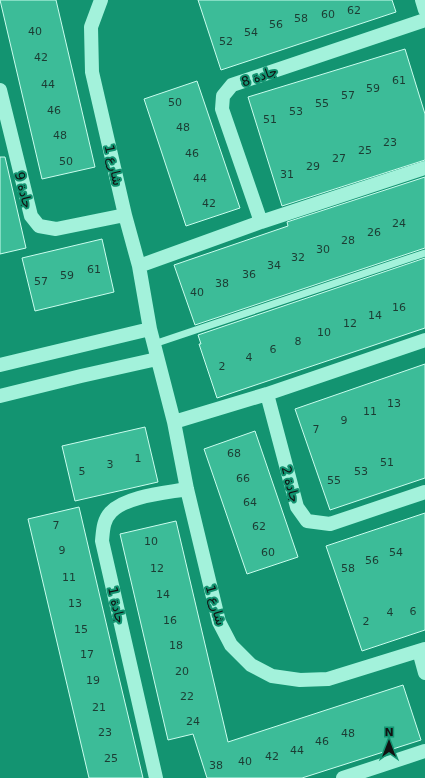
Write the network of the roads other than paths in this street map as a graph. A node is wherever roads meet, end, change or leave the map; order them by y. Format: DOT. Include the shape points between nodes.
graph roads {
  1 [pos="101,0"];
  2 [pos="422,0"];
  3 [pos="425,10"];
  4 [pos="425,20"];
  5 [pos="0,90"];
  6 [pos="425,168"];
  7 [pos="125,215"];
  8 [pos="261,222"];
  9 [pos="425,253"];
  10 [pos="139,266"];
  11 [pos="150,329"];
  12 [pos="425,340"];
  13 [pos="154,344"];
  14 [pos="157,359"];
  15 [pos="0,365"];
  16 [pos="267,394"];
  17 [pos="0,396"];
  18 [pos="174,422"];
  19 [pos="187,488"];
  20 [pos="425,492"];
  21 [pos="422,650"];
  22 [pos="425,673"];
  23 [pos="425,750"];
  24 [pos="156,778"];
  25 [pos="343,778"];
  1 -- 7 [label="street, شارع 1" via="91,27 92,72"];
  2 -- 3 [label="street"];
  4 -- 8 [label="street, جادة 8" via="232,85 223,96 222,109"];
  5 -- 7 [label="street, جادة 9" via="30,216 39,226 56,229"];
  6 -- 8 [label="street"];
  7 -- 10 [label="street, شارع 1"];
  8 -- 10 [label="street"];
  9 -- 13 [label="lane"];
  10 -- 11 [label="street, شارع 1"];
  11 -- 13 [label="street, شارع 1"];
  11 -- 15 [label="street"];
  12 -- 16 [label="street"];
  13 -- 14 [label="street, شارع 1"];
  14 -- 17 [label="street"];
  14 -- 18 [label="street, شارع 1"];
  16 -- 18 [label="street"];
  16 -- 20 [label="street, جادة 2" via="297,507 307,521 330,524"];
  18 -- 19 [label="street, شارع 1"];
  19 -- 21 [label="street, شارع 1" via="218,622 231,645 252,666 272,676 300,680 328,679"];
  19 -- 24 [label="street, جادة 1" via="125,502 110,512 103,526 102,541"];
  21 -- 22 [label="street"];
  23 -- 25 [label="street"];
}
